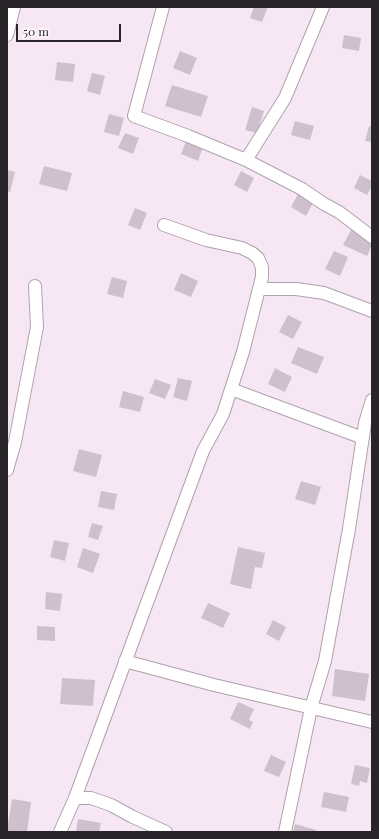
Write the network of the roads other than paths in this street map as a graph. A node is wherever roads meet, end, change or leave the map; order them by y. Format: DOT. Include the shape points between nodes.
graph roads {
  1 [pos="14,7"];
  2 [pos="164,7"];
  3 [pos="323,7"];
  4 [pos="7,35"];
  5 [pos="246,160"];
  6 [pos="164,225"];
  7 [pos="372,237"];
  8 [pos="35,286"];
  9 [pos="260,289"];
  10 [pos="372,311"];
  11 [pos="232,389"];
  12 [pos="372,400"];
  13 [pos="363,438"];
  14 [pos="7,470"];
  15 [pos="125,661"];
  16 [pos="311,708"];
  17 [pos="372,722"];
  18 [pos="75,798"];
  19 [pos="60,832"];
  20 [pos="166,832"];
  21 [pos="285,832"];
  1 -- 4 [label="street"];
  2 -- 5 [label="street" via="134,116"];
  3 -- 5 [label="street" via="285,98"];
  5 -- 7 [label="street" via="302,189"];
  6 -- 9 [label="street" via="252,253 262,267"];
  8 -- 14 [label="street" via="37,327 15,442"];
  9 -- 10 [label="street" via="296,289 324,293"];
  9 -- 11 [label="street"];
  11 -- 13 [label="street"];
  11 -- 15 [label="street" via="223,414 203,451"];
  12 -- 13 [label="street"];
  13 -- 16 [label="street" via="324,661"];
  15 -- 16 [label="street" via="206,684"];
  15 -- 18 [label="street"];
  16 -- 17 [label="street"];
  16 -- 21 [label="street"];
  18 -- 19 [label="street"];
  18 -- 20 [label="street" via="91,798 111,805"];
}
